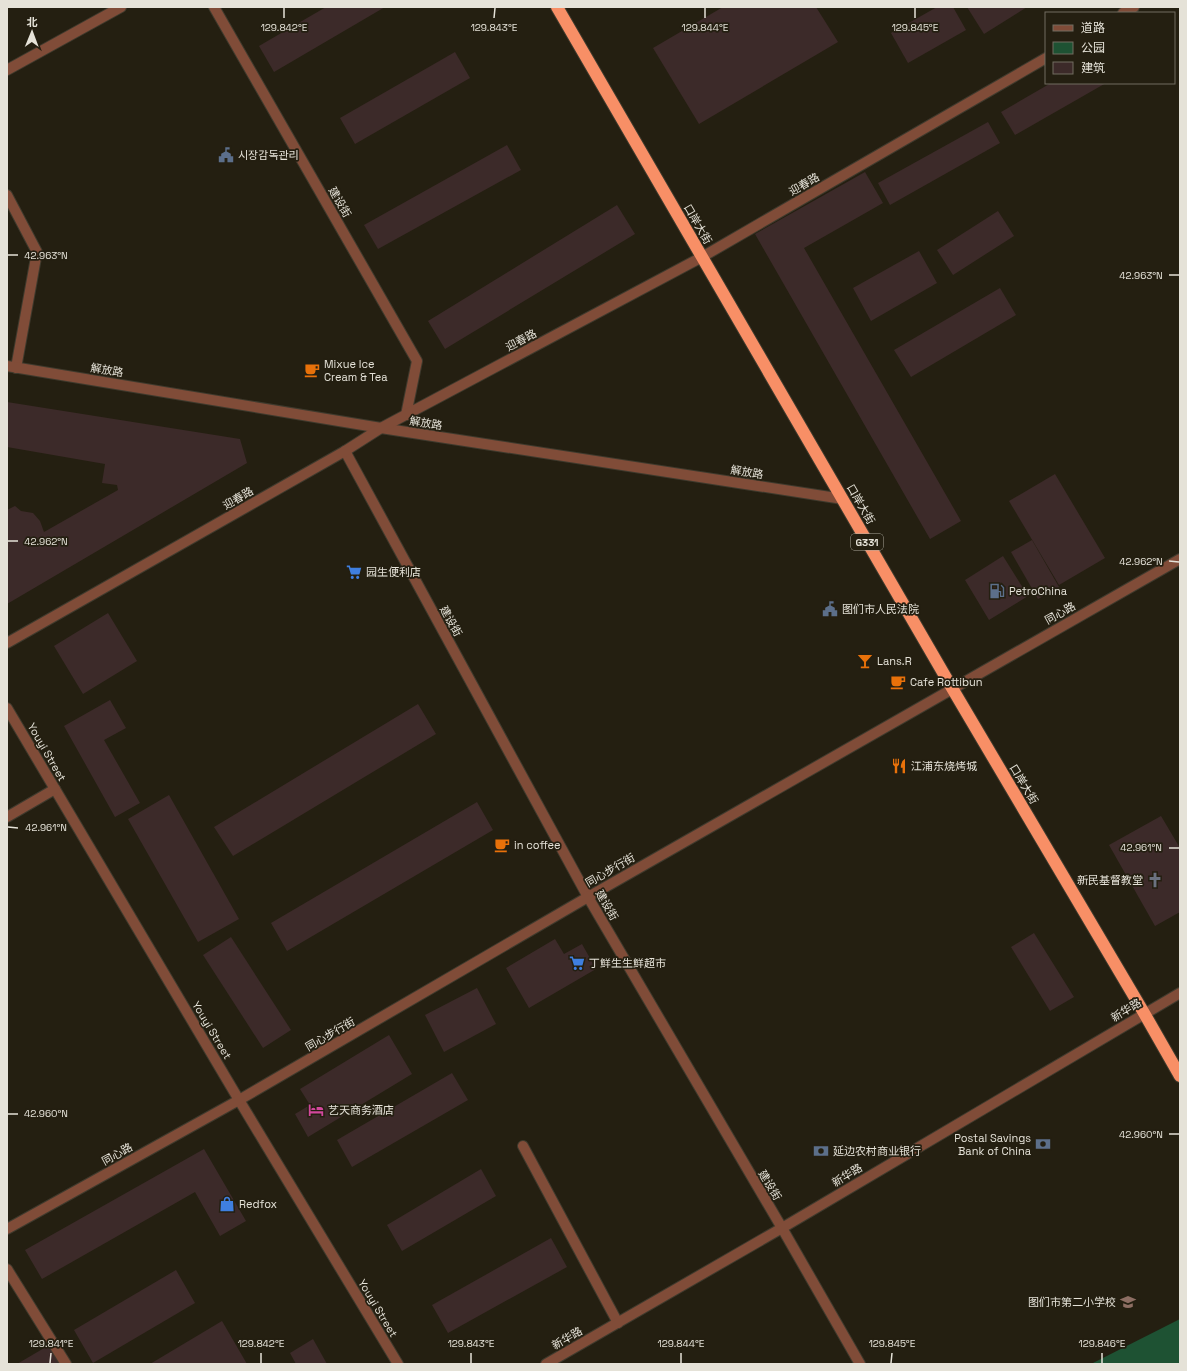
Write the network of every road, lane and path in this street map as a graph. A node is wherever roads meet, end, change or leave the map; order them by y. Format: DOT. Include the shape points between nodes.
graph roads {
  1 [pos="121,7"];
  2 [pos="214,7"];
  3 [pos="557,7"];
  4 [pos="1134,7"];
  5 [pos="1125,12"];
  6 [pos="1045,59"];
  7 [pos="7,70"];
  8 [pos="7,195"];
  9 [pos="702,257"];
  10 [pos="11,367"];
  11 [pos="406,415"];
  12 [pos="381,428"];
  13 [pos="345,452"];
  14 [pos="843,499"];
  15 [pos="1180,559"];
  16 [pos="7,643"];
  17 [pos="952,688"];
  18 [pos="7,708"];
  19 [pos="55,789"];
  20 [pos="7,817"];
  21 [pos="588,897"];
  22 [pos="1180,993"];
  23 [pos="1144,1013"];
  24 [pos="1180,1076"];
  25 [pos="239,1100"];
  26 [pos="523,1146"];
  27 [pos="782,1228"];
  28 [pos="7,1229"];
  29 [pos="7,1269"];
  30 [pos="618,1323"];
  31 [pos="66,1364"];
  32 [pos="398,1364"];
  33 [pos="546,1364"];
  34 [pos="860,1364"];
  1 -- 7 [label="street"];
  2 -- 11 [label="street, 建设街" via="416,360"];
  3 -- 9 [label="highway, 口岸大街 / G331"];
  4 -- 5 [label="street"];
  6 -- 9 [label="street, 迎春路"];
  8 -- 10 [label="street" via="38,252"];
  9 -- 11 [label="street, 迎春路"];
  9 -- 14 [label="highway, 口岸大街 / G331"];
  10 -- 12 [label="street, 解放路"];
  11 -- 12 [label="street, 迎春路"];
  12 -- 13 [label="street, 迎春路"];
  12 -- 14 [label="street, 解放路"];
  13 -- 16 [label="street, 迎春路"];
  13 -- 21 [label="street, 建设街"];
  14 -- 17 [label="highway, 口岸大街 / G331"];
  15 -- 17 [label="street, 同心路"];
  17 -- 21 [label="street, 同心步行街"];
  17 -- 23 [label="highway, 口岸大街 / G331"];
  18 -- 19 [label="street, Youyi Street"];
  19 -- 20 [label="street"];
  19 -- 25 [label="street, Youyi Street"];
  21 -- 25 [label="street, 同心步行街"];
  21 -- 27 [label="street, 建设街"];
  22 -- 23 [label="street, 新华路"];
  23 -- 24 [label="highway, 口岸大街 / G331"];
  23 -- 27 [label="street, 新华路"];
  25 -- 28 [label="street, 同心路"];
  25 -- 32 [label="street, Youyi Street"];
  26 -- 30 [label="street"];
  27 -- 30 [label="street, 新华路"];
  27 -- 34 [label="street, 建设街"];
  29 -- 31 [label="street"];
  30 -- 33 [label="street, 新华路"];
}
